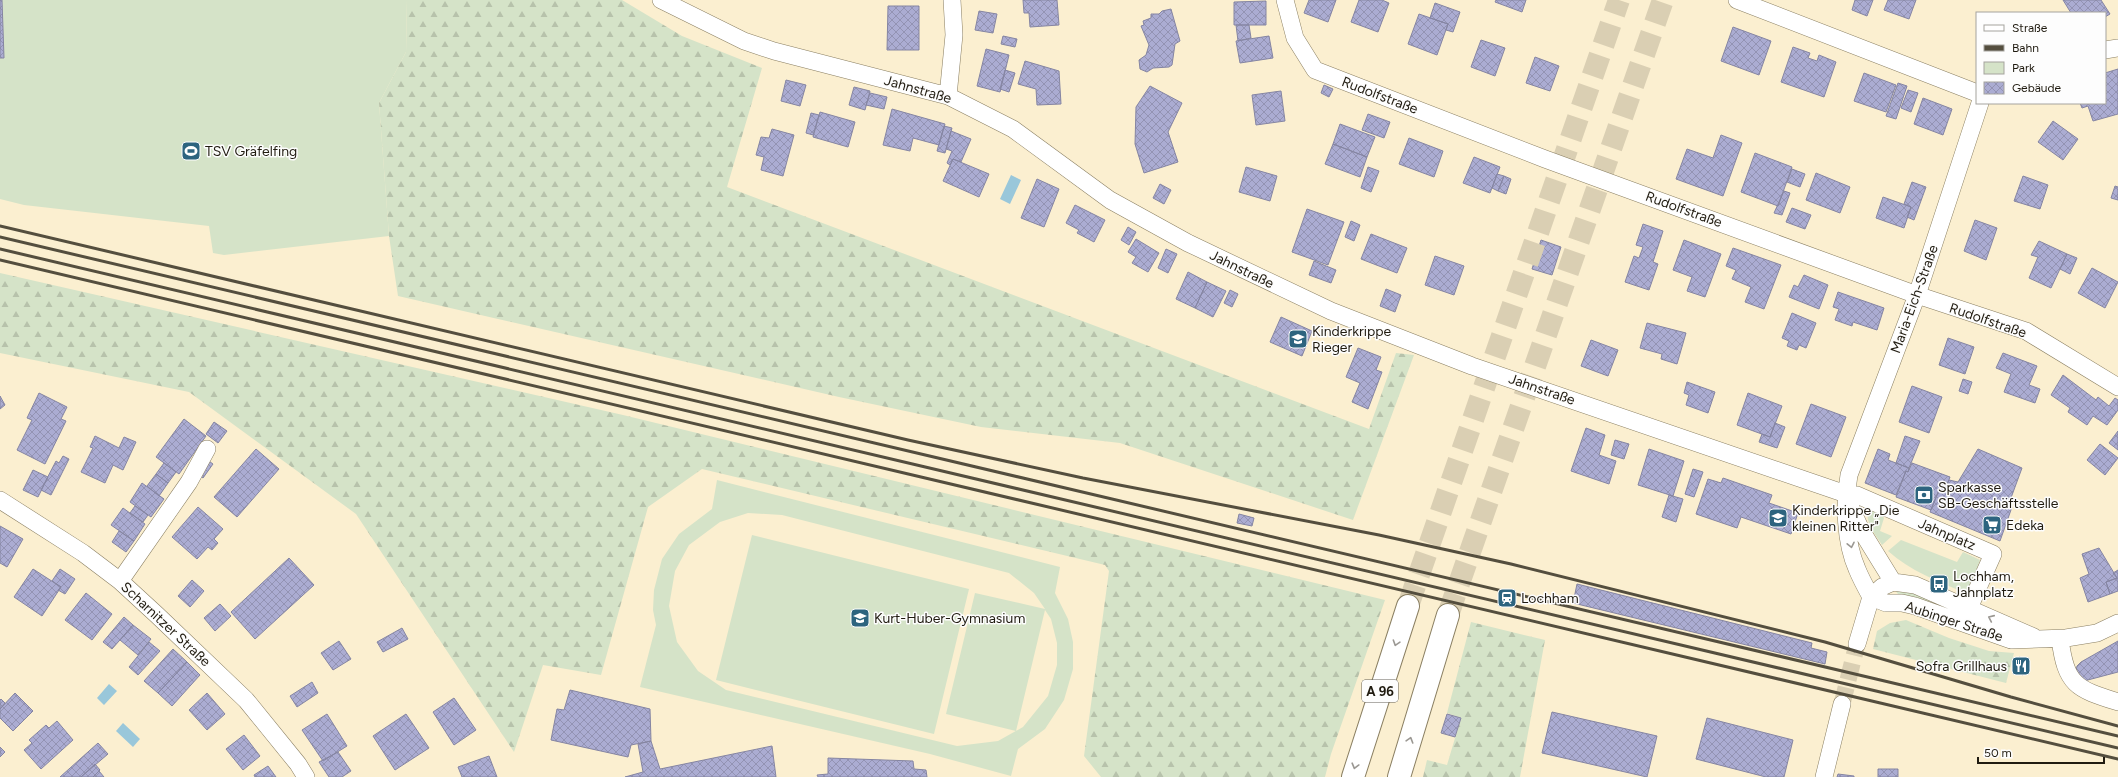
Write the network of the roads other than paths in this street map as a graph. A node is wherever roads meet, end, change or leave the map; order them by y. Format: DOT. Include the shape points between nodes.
graph roads {
  1 [pos="661,0"];
  2 [pos="952,0"];
  3 [pos="1285,0"];
  4 [pos="1737,0"];
  5 [pos="2118,48"];
  6 [pos="2106,50"];
  7 [pos="1976,93"];
  8 [pos="948,96"];
  9 [pos="1980,104"];
  10 [pos="1917,295"];
  11 [pos="2118,387"];
  12 [pos="207,449"];
  13 [pos="1846,494"];
  14 [pos="0,500"];
  15 [pos="120,581"];
  16 [pos="1893,582"];
  17 [pos="1878,600"];
  18 [pos="1408,606"];
  19 [pos="1970,608"];
  20 [pos="1448,614"];
  21 [pos="2118,623"];
  22 [pos="1859,637"];
  23 [pos="2060,639"];
  24 [pos="2039,640"];
  25 [pos="2118,702"];
  26 [pos="1842,704"];
  27 [pos="306,777"];
  28 [pos="1352,777"];
  29 [pos="1399,777"];
  30 [pos="1824,777"];
  1 -- 8 [label="street, Jahnstraße" via="744,41"];
  2 -- 8 [label="street" via="954,35"];
  3 -- 10 [label="street, Rudolfstraße" via="1295,38 1315,70 1545,159"];
  4 -- 7 [label="street"];
  5 -- 6 [label="street"];
  8 -- 13 [label="street, Jahnstraße" via="1013,129 1110,200 1188,243 1331,311 1472,366"];
  9 -- 10 [label="street, Maria-Eich-Straße"];
  10 -- 11 [label="street, Rudolfstraße" via="2026,331"];
  10 -- 13 [label="street, Maria-Eich-Straße" via="1849,475"];
  12 -- 15 [label="street" via="188,482"];
  13 -- 16 [label="street" via="1861,530"];
  13 -- 17 [label="street, Maria-Eich-Straße, one-way" via="1846,524 1856,568"];
  13 -- 19 [label="street, Jahnplatz" via="1857,495 1993,554"];
  14 -- 15 [label="street, Scharnitzer Straße" via="83,553"];
  15 -- 27 [label="street, Scharnitzer Straße" via="246,700"];
  16 -- 17 [label="street"];
  16 -- 19 [label="street, Aubinger Straße" via="1915,585"];
  17 -- 22 [label="street" via="1876,610"];
  17 -- 24 [label="street, Aubinger Straße" via="1915,606 2011,640"];
  18 -- 28 [label="highway, A 96, one-way"];
  24 -- 19 [label="street, Aubinger Straße, one-way"];
  29 -- 20 [label="highway, one-way"];
  21 -- 23 [label="street, Aubinger Straße" via="2097,632"];
  23 -- 24 [label="street, Aubinger Straße"];
  23 -- 25 [label="street" via="2070,679 2088,692"];
  26 -- 30 [label="street"];
}
